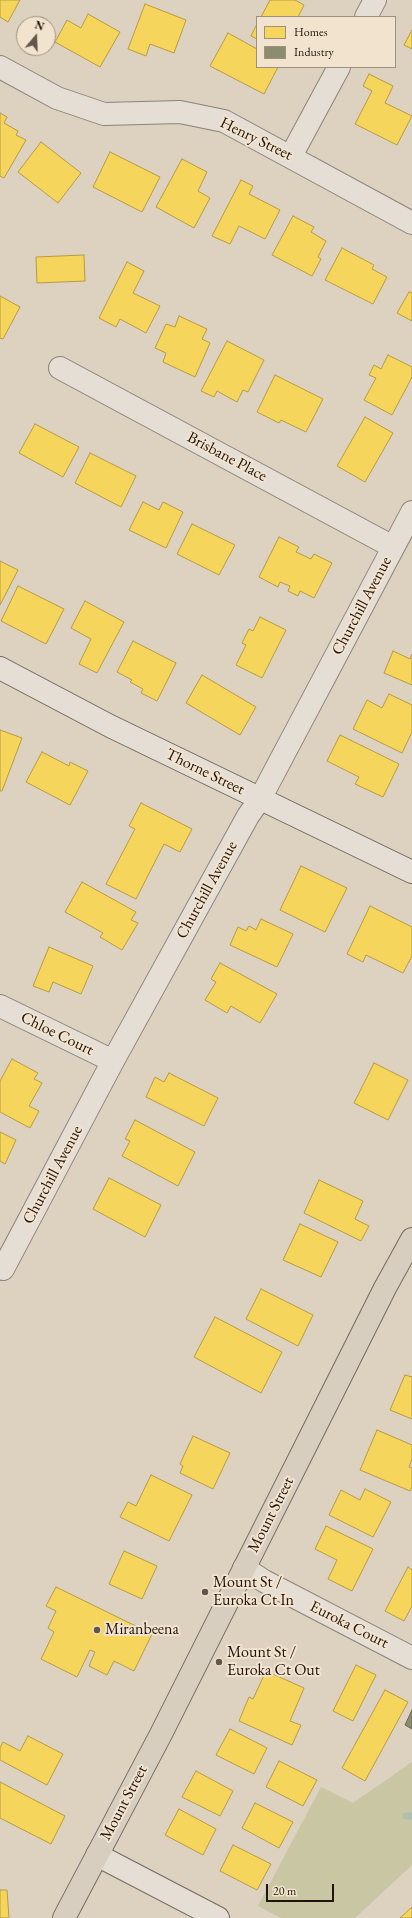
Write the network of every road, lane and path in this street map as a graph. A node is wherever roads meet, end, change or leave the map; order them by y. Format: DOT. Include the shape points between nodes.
graph roads {
  1 [pos="375,0"];
  2 [pos="367,16"];
  3 [pos="0,67"];
  4 [pos="338,68"];
  5 [pos="291,156"];
  6 [pos="412,222"];
  7 [pos="60,368"];
  8 [pos="412,512"];
  9 [pos="393,547"];
  10 [pos="0,668"];
  11 [pos="260,799"];
  12 [pos="412,872"];
  13 [pos="0,1006"];
  14 [pos="113,1061"];
  15 [pos="412,1239"];
  16 [pos="3,1270"];
  17 [pos="244,1568"];
  18 [pos="412,1658"];
  19 [pos="97,1855"];
  20 [pos="64,1918"];
  21 [pos="218,1918"];
  1 -- 2 [label="street"];
  3 -- 5 [label="street, Henry Street" via="58,98 104,114 180,112 224,121"];
  4 -- 5 [label="street"];
  5 -- 6 [label="street, Henry Street"];
  7 -- 9 [label="street, Brisbane Place"];
  8 -- 9 [label="street, Churchill Avenue"];
  9 -- 11 [label="street, Churchill Avenue"];
  10 -- 11 [label="street, Thorne Street" via="110,726"];
  11 -- 12 [label="street, Thorne Street"];
  11 -- 14 [label="street, Churchill Avenue" via="244,823"];
  13 -- 14 [label="street, Chloe Court"];
  14 -- 16 [label="street, Churchill Avenue"];
  15 -- 17 [label="highway, Mount Street"];
  17 -- 18 [label="street, Euroka Court" via="264,1581"];
  17 -- 19 [label="highway, Mount Street"];
  19 -- 20 [label="highway, Mount Street"];
  19 -- 21 [label="street"];
}
